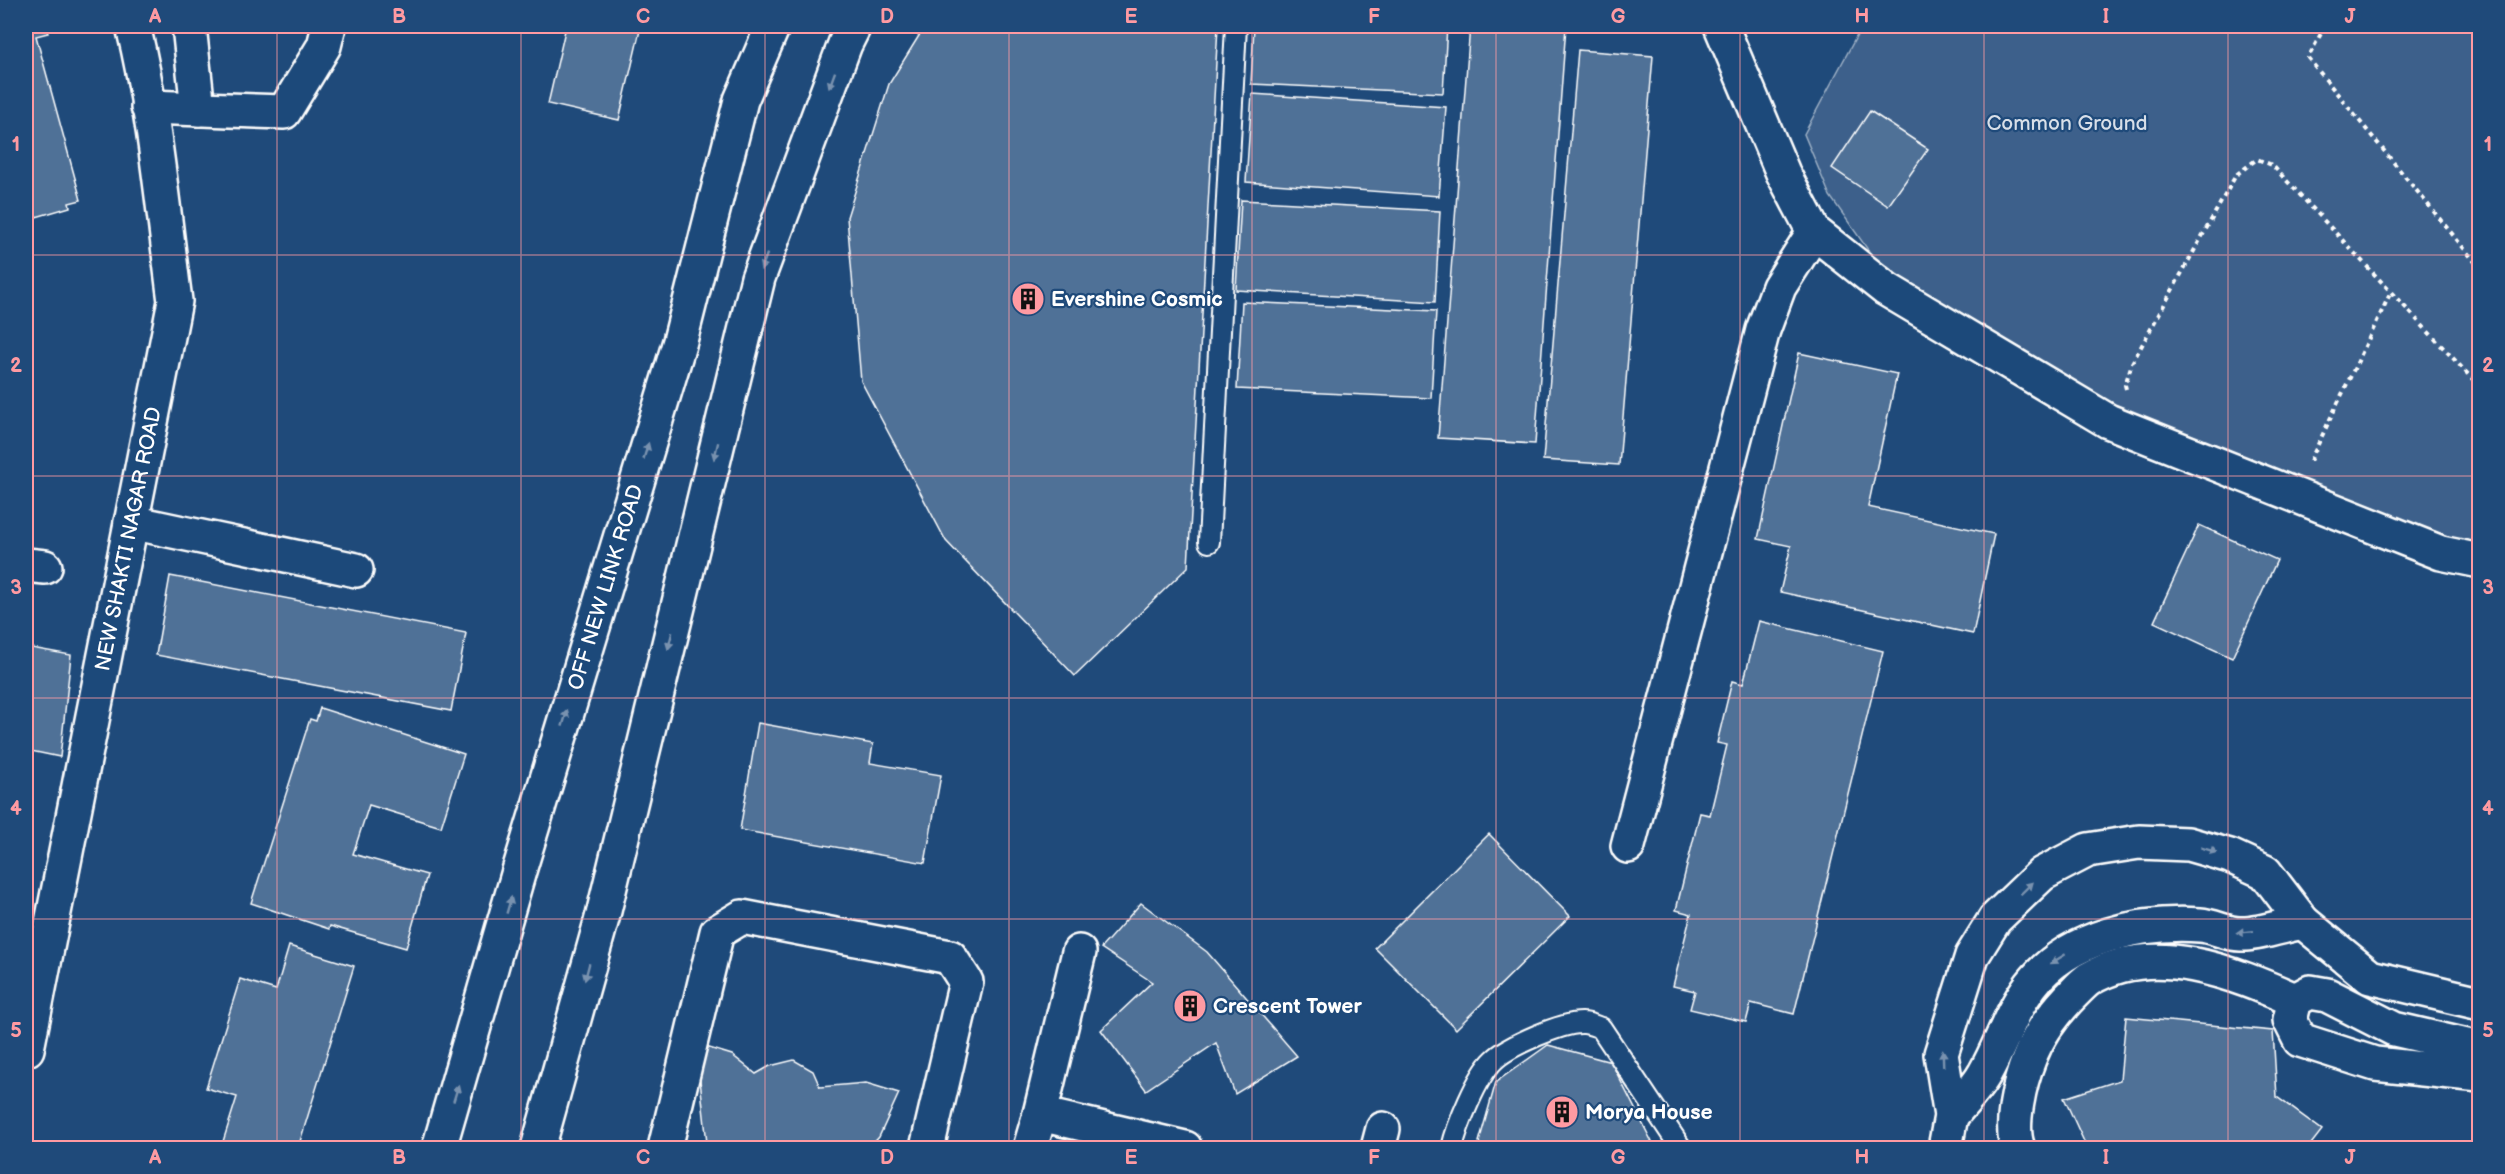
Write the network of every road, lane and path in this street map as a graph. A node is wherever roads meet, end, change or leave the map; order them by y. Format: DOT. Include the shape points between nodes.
graph roads {
  1 [pos="133,26"];
  2 [pos="189,26"];
  3 [pos="329,26"];
  4 [pos="773,26"];
  5 [pos="854,26"];
  6 [pos="1236,26"];
  7 [pos="1721,26"];
  8 [pos="2325,26"];
  9 [pos="148,107"];
  10 [pos="198,109"];
  11 [pos="1814,232"];
  12 [pos="2480,268"];
  13 [pos="2391,292"];
  14 [pos="2132,363"];
  15 [pos="2480,387"];
  16 [pos="2307,468"];
  17 [pos="131,522"];
  18 [pos="1209,542"];
  19 [pos="2480,561"];
  20 [pos="356,570"];
  21 [pos="1628,846"];
  22 [pos="2303,922"];
  23 [pos="1079,952"];
  24 [pos="2295,1000"];
  25 [pos="2480,1003"];
  26 [pos="27,1049"];
  27 [pos="2480,1049"];
  28 [pos="2480,1074"];
  29 [pos="1040,1114"];
  30 [pos="1952,1116"];
  31 [pos="439,1149"];
  32 [pos="538,1149"];
  33 [pos="665,1149"];
  34 [pos="927,1149"];
  35 [pos="1030,1149"];
  36 [pos="1185,1149"];
  37 [pos="1452,1149"];
  38 [pos="1681,1149"];
  39 [pos="1946,1149"];
  40 [pos="2018,1149"];
  1 -- 9 [label="street, NEW SHAKTI NAGAR ROAD"];
  2 -- 10 [label="street"];
  3 -- 10 [label="street" via="324,46 284,112"];
  31 -- 4 [label="street, OFF NEW LINK ROAD, one-way" via="680,341 741,100"];
  5 -- 32 [label="street, one-way" via="758,278 603,915"];
  6 -- 18 [label="lane"];
  7 -- 11 [label="street" via="1783,172"];
  8 -- 12 [label="path" via="2308,58"];
  9 -- 10 [label="street"];
  9 -- 17 [label="street, NEW SHAKTI NAGAR ROAD" via="175,302"];
  11 -- 19 [label="street" via="1886,289 2108,421 2441,553"];
  11 -- 21 [label="street" via="1779,287 1763,330"];
  13 -- 14 [label="path" via="2272,165 2257,159 2236,175"];
  13 -- 15 [label="path"];
  13 -- 16 [label="path"];
  17 -- 20 [label="street"];
  17 -- 26 [label="street, NEW SHAKTI NAGAR ROAD"];
  22 -- 25 [label="street" via="2370,977"];
  22 -- 30 [label="street, one-way" via="2240,934 2203,925 2170,924 2080,945 2051,962 2032,983 2013,1011 1985,1074"];
  30 -- 22 [label="street, one-way" via="1941,1054 1972,956 1995,919 2042,874 2088,850 2139,842 2188,843 2265,872"];
  23 -- 29 [label="street"];
  24 -- 27 [label="street" via="2310,992 2327,995 2394,1029"];
  24 -- 28 [label="street" via="2290,1020 2300,1040 2375,1064"];
  24 -- 40 [label="street" via="2210,967 2153,962 2119,965 2087,980 2052,1017 2033,1048 2019,1096 2014,1138"];
  29 -- 35 [label="street"];
  29 -- 36 [label="street"];
  30 -- 39 [label="street"];
  33 -- 34 [label="street" via="717,932 742,916 950,957 966,982"];
  37 -- 38 [label="lane" via="1470,1098 1494,1060 1528,1039 1585,1022 1601,1028"];
}
